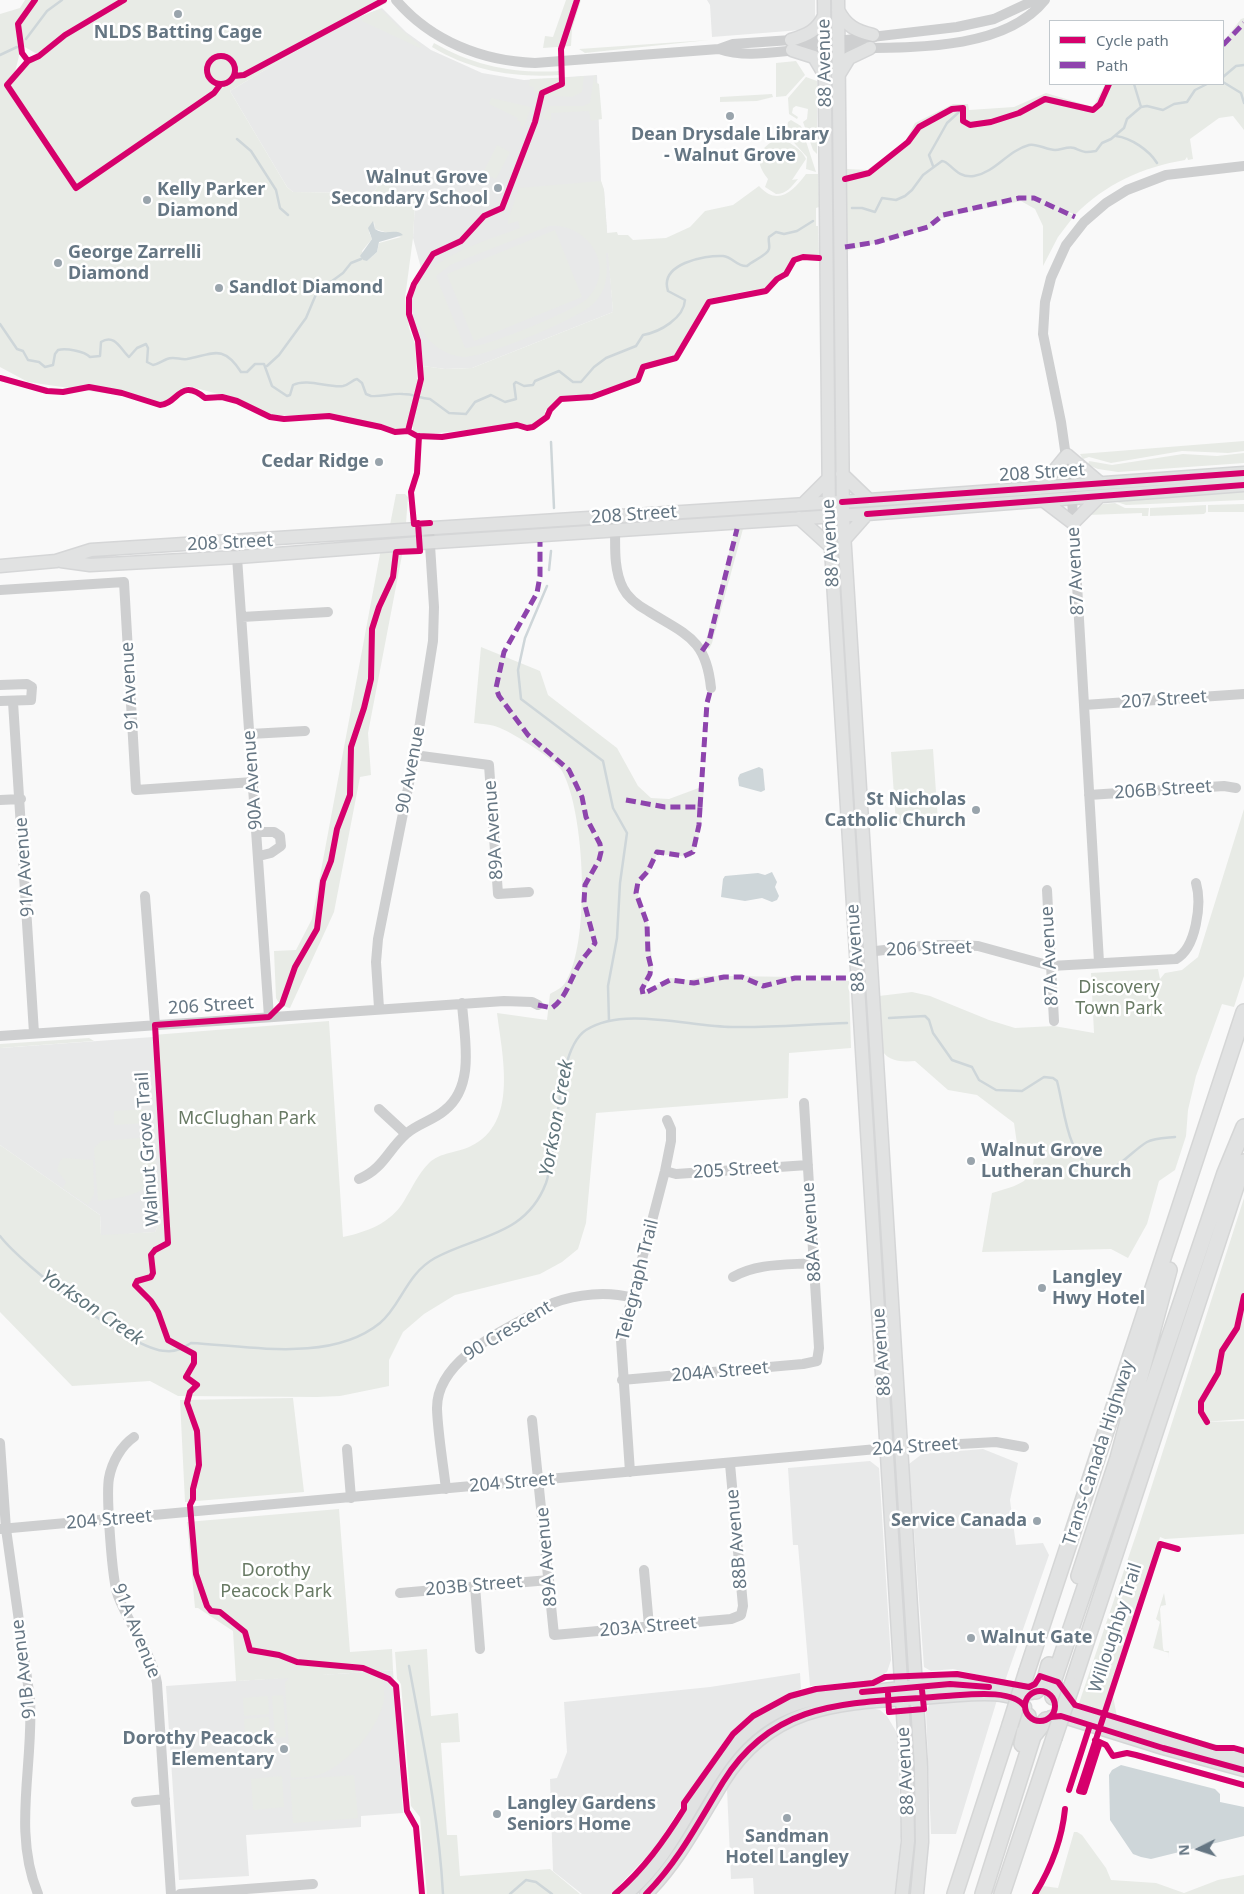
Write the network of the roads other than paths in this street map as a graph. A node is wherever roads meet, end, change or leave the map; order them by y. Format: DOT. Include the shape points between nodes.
graph roads {
  1 [pos="396,0"];
  2 [pos="824,0"];
  3 [pos="1034,0"];
  4 [pos="1045,0"];
  5 [pos="838,5"];
  6 [pos="824,16"];
  7 [pos="873,35"];
  8 [pos="824,44"];
  9 [pos="838,44"];
  10 [pos="792,45"];
  11 [pos="870,48"];
  12 [pos="838,76"];
  13 [pos="825,77"];
  14 [pos="1244,166"];
  15 [pos="1067,455"];
  16 [pos="1244,473"];
  17 [pos="842,474"];
  18 [pos="828,479"];
  19 [pos="1100,483"];
  20 [pos="1244,485"];
  21 [pos="1071,486"];
  22 [pos="1040,488"];
  23 [pos="1099,497"];
  24 [pos="1072,499"];
  25 [pos="869,500"];
  26 [pos="1044,501"];
  27 [pos="829,502"];
  28 [pos="842,502"];
  29 [pos="803,504"];
  30 [pos="867,514"];
  31 [pos="829,516"];
  32 [pos="843,516"];
  33 [pos="615,517"];
  34 [pos="799,518"];
  35 [pos="1073,523"];
  36 [pos="616,531"];
  37 [pos="430,536"];
  38 [pos="844,540"];
  39 [pos="236,543"];
  40 [pos="831,547"];
  41 [pos="238,557"];
  42 [pos="56,561"];
  43 [pos="0,566"];
  44 [pos="0,590"];
  45 [pos="328,612"];
  46 [pos="242,617"];
  47 [pos="0,685"];
  48 [pos="711,688"];
  49 [pos="1244,694"];
  50 [pos="0,701"];
  51 [pos="13,702"];
  52 [pos="1084,706"];
  53 [pos="305,731"];
  54 [pos="250,734"];
  55 [pos="414,755"];
  56 [pos="253,782"];
  57 [pos="1236,788"];
  58 [pos="1089,795"];
  59 [pos="21,799"];
  60 [pos="0,800"];
  61 [pos="848,827"];
  62 [pos="258,832"];
  63 [pos="259,856"];
  64 [pos="1196,884"];
  65 [pos="1047,890"];
  66 [pos="529,892"];
  67 [pos="145,896"];
  68 [pos="867,897"];
  69 [pos="871,952"];
  70 [pos="856,953"];
  71 [pos="1099,962"];
  72 [pos="1051,966"];
  73 [pos="462,1003"];
  74 [pos="538,1004"];
  75 [pos="379,1008"];
  76 [pos="1244,1012"];
  77 [pos="270,1017"];
  78 [pos="1054,1021"];
  79 [pos="155,1025"];
  80 [pos="34,1033"];
  81 [pos="0,1036"];
  82 [pos="804,1103"];
  83 [pos="379,1109"];
  84 [pos="668,1120"];
  85 [pos="1208,1124"];
  86 [pos="1244,1127"];
  87 [pos="881,1132"];
  88 [pos="868,1133"];
  89 [pos="406,1134"];
  90 [pos="1244,1162"];
  91 [pos="808,1165"];
  92 [pos="665,1171"];
  93 [pos="359,1179"];
  94 [pos="814,1263"];
  95 [pos="733,1277"];
  96 [pos="632,1298"];
  97 [pos="817,1360"];
  98 [pos="622,1380"];
  99 [pos="532,1420"];
  100 [pos="134,1437"];
  101 [pos="0,1443"];
  102 [pos="894,1447"];
  103 [pos="1024,1447"];
  104 [pos="347,1449"];
  105 [pos="730,1464"];
  106 [pos="630,1472"];
  107 [pos="539,1481"];
  108 [pos="446,1489"];
  109 [pos="351,1498"];
  110 [pos="110,1519"];
  111 [pos="3,1529"];
  112 [pos="644,1570"];
  113 [pos="549,1580"];
  114 [pos="475,1586"];
  115 [pos="400,1593"];
  116 [pos="740,1615"];
  117 [pos="649,1626"];
  118 [pos="554,1635"];
  119 [pos="480,1649"];
  120 [pos="1034,1692"];
  121 [pos="916,1693"];
  122 [pos="902,1694"];
  123 [pos="1054,1698"];
  124 [pos="1026,1711"];
  125 [pos="1049,1719"];
  126 [pos="1244,1760"];
  127 [pos="1244,1770"];
  128 [pos="165,1799"];
  129 [pos="136,1802"];
  130 [pos="313,1884"];
  131 [pos="38,1894"];
  132 [pos="171,1894"];
  133 [pos="180,1894"];
  134 [pos="626,1894"];
  135 [pos="646,1894"];
  136 [pos="902,1894"];
  137 [pos="917,1894"];
  138 [pos="955,1894"];
  139 [pos="973,1894"];
  140 [pos="983,1894"];
  141 [pos="1003,1894"];
  1 -- 10 [label="street" via="425,28 452,44 506,62 562,62 719,49 735,54"];
  2 -- 6 [label="main road, 88 Avenue"];
  3 -- 7 [label="street" via="978,24"];
  4 -- 11 [label="street" via="1035,13 982,37 960,42"];
  5 -- 7 [label="main road" via="844,21 851,27"];
  5 -- 9 [label="main road, 88 Avenue"];
  6 -- 8 [label="main road, 88 Avenue"];
  6 -- 10 [label="main road" via="813,32"];
  7 -- 9 [label="street"];
  8 -- 9 [label="street"];
  8 -- 10 [label="street"];
  8 -- 13 [label="main road, 88 Avenue"];
  9 -- 11 [label="street"];
  9 -- 12 [label="main road, 88 Avenue"];
  10 -- 13 [label="main road" via="814,58"];
  11 -- 12 [label="main road" via="849,58"];
  12 -- 17 [label="main road, 88 Avenue"];
  13 -- 18 [label="main road, 88 Avenue"];
  14 -- 15 [label="street, 87 Avenue" via="1166,174 1127,190 1084,222 1066,245 1051,278 1045,302 1043,334"];
  15 -- 19 [label="main road"];
  15 -- 21 [label="street, 87 Avenue"];
  15 -- 22 [label="main road"];
  16 -- 19 [label="main road, 208 Street"];
  17 -- 25 [label="main road"];
  17 -- 28 [label="main road, 88 Avenue"];
  18 -- 27 [label="main road, 88 Avenue"];
  18 -- 29 [label="main road"];
  19 -- 21 [label="main road, 208 Street"];
  20 -- 23 [label="main road, 208 Street"];
  21 -- 22 [label="main road, 208 Street"];
  21 -- 24 [label="street, 87 Avenue"];
  22 -- 25 [label="main road, 208 Street"];
  23 -- 24 [label="main road, 208 Street"];
  23 -- 35 [label="main road"];
  24 -- 26 [label="main road, 208 Street"];
  24 -- 35 [label="street, 87 Avenue"];
  25 -- 28 [label="main road, 208 Street"];
  26 -- 30 [label="main road, 208 Street"];
  26 -- 35 [label="main road"];
  27 -- 28 [label="main road, 208 Street"];
  27 -- 29 [label="main road, 208 Street"];
  27 -- 31 [label="main road, 88 Avenue"];
  28 -- 32 [label="main road, 88 Avenue"];
  29 -- 33 [label="main road, 208 Street"];
  30 -- 32 [label="main road, 208 Street"];
  30 -- 38 [label="main road"];
  31 -- 32 [label="main road, 208 Street"];
  31 -- 34 [label="main road, 208 Street"];
  31 -- 40 [label="main road, 88 Avenue"];
  32 -- 38 [label="main road, 88 Avenue"];
  33 -- 36 [label="street"];
  33 -- 37 [label="main road, 208 Street"];
  34 -- 36 [label="main road, 208 Street"];
  34 -- 40 [label="main road"];
  35 -- 52 [label="street, 87 Avenue"];
  36 -- 37 [label="main road, 208 Street"];
  36 -- 48 [label="street" via="617,571 623,589 638,605 694,640 706,656"];
  37 -- 39 [label="main road, 208 Street"];
  37 -- 41 [label="main road, 208 Street"];
  37 -- 55 [label="street, 90 Avenue" via="434,628"];
  38 -- 68 [label="main road, 88 Avenue"];
  39 -- 41 [label="street, 90A Avenue"];
  39 -- 42 [label="main road, 208 Street" via="91,550"];
  40 -- 61 [label="main road, 88 Avenue"];
  41 -- 42 [label="main road, 208 Street" via="90,565"];
  41 -- 46 [label="street, 90A Avenue"];
  42 -- 43 [label="main road, 208 Street"];
  44 -- 56 [label="street, 91 Avenue" via="124,582 136,790"];
  45 -- 46 [label="street"];
  46 -- 54 [label="street, 90A Avenue"];
  47 -- 51 [label="street" via="27,684 32,688 31,700"];
  49 -- 52 [label="street, 207 Street"];
  50 -- 51 [label="street"];
  51 -- 59 [label="street, 91A Avenue"];
  52 -- 58 [label="street, 87 Avenue"];
  53 -- 54 [label="street"];
  54 -- 56 [label="street, 90A Avenue"];
  55 -- 66 [label="street, 89A Avenue" via="489,765 498,894"];
  55 -- 75 [label="street, 90 Avenue" via="377,948"];
  56 -- 62 [label="street, 90A Avenue"];
  57 -- 58 [label="street, 206B Street" via="1224,786"];
  58 -- 71 [label="street, 87 Avenue"];
  59 -- 60 [label="street"];
  59 -- 80 [label="street, 91A Avenue"];
  61 -- 68 [label="main road" via="856,832 861,885"];
  61 -- 70 [label="main road, 88 Avenue"];
  62 -- 63 [label="street, 90A Avenue"];
  62 -- 63 [label="street" via="274,832 280,836 281,846"];
  63 -- 77 [label="street, 90A Avenue"];
  64 -- 71 [label="street, 206 Street" via="1199,906 1189,947 1184,954 1176,959"];
  65 -- 72 [label="street, 87A Avenue"];
  67 -- 79 [label="street"];
  68 -- 69 [label="main road, 88 Avenue"];
  69 -- 70 [label="street, 206 Street"];
  69 -- 72 [label="street, 206 Street" via="931,945 978,946"];
  69 -- 87 [label="main road, 88 Avenue"];
  70 -- 88 [label="main road, 88 Avenue"];
  71 -- 72 [label="street, 206 Street"];
  72 -- 78 [label="street, 87A Avenue"];
  73 -- 74 [label="street, 206 Street" via="511,1000"];
  73 -- 75 [label="street, 206 Street"];
  73 -- 89 [label="street" via="466,1064 461,1090 446,1110"];
  75 -- 77 [label="street, 206 Street"];
  76 -- 85 [label="highway, Trans-Canada Highway"];
  77 -- 79 [label="street, 206 Street"];
  79 -- 80 [label="street, 206 Street"];
  80 -- 81 [label="street, 206 Street"];
  82 -- 91 [label="street, 88A Avenue"];
  83 -- 89 [label="street"];
  84 -- 92 [label="street, Telegraph Trail" via="671,1141"];
  85 -- 120 [label="highway" via="1118,1458 1044,1682"];
  85 -- 138 [label="highway, Trans-Canada Highway, bridge"];
  86 -- 123 [label="highway" via="1225,1173 1054,1679"];
  87 -- 88 [label="main road"];
  87 -- 102 [label="main road, 88 Avenue"];
  88 -- 102 [label="main road, 88 Avenue"];
  89 -- 93 [label="street" via="374,1173"];
  90 -- 141 [label="highway, bridge"];
  91 -- 92 [label="street, 205 Street" via="674,1174"];
  91 -- 94 [label="street, 88A Avenue"];
  92 -- 96 [label="street, Telegraph Trail"];
  94 -- 95 [label="street" via="757,1268"];
  94 -- 97 [label="street, 88A Avenue"];
  96 -- 98 [label="street, Telegraph Trail" via="621,1340"];
  96 -- 108 [label="street, 90 Crescent" via="613,1295 565,1298 467,1353 454,1364 443,1381 437,1407"];
  97 -- 98 [label="street, 204A Street" via="803,1364"];
  98 -- 106 [label="street, Telegraph Trail"];
  99 -- 107 [label="street, 89A Avenue"];
  100 -- 110 [label="street, 91A Avenue" via="125,1443 110,1476"];
  101 -- 111 [label="street, 91B Avenue"];
  102 -- 103 [label="street, 204 Street" via="996,1442"];
  102 -- 105 [label="street, 204 Street"];
  102 -- 121 [label="main road, 88 Avenue"];
  102 -- 122 [label="main road, 88 Avenue"];
  104 -- 109 [label="street"];
  105 -- 106 [label="street, 204 Street"];
  105 -- 116 [label="street, 88B Avenue" via="743,1606"];
  106 -- 107 [label="street, 204 Street"];
  107 -- 108 [label="street, 204 Street"];
  107 -- 113 [label="street, 89A Avenue"];
  108 -- 109 [label="street, 204 Street"];
  109 -- 110 [label="street, 204 Street"];
  110 -- 111 [label="street, 204 Street"];
  110 -- 128 [label="street, 91A Avenue" via="118,1596 154,1667"];
  111 -- 131 [label="street, 91B Avenue" via="30,1699 31,1729 24,1818 28,1865"];
  112 -- 117 [label="street"];
  113 -- 114 [label="street, 203B Street"];
  113 -- 118 [label="street, 89A Avenue"];
  114 -- 115 [label="street, 203B Street"];
  114 -- 119 [label="street"];
  116 -- 117 [label="street, 203A Street" via="731,1619"];
  117 -- 118 [label="street, 203A Street"];
  120 -- 121 [label="main road" via="959,1684"];
  120 -- 123 [label="main road" via="1045,1691"];
  120 -- 124 [label="main road" via="1025,1701"];
  121 -- 122 [label="main road"];
  121 -- 124 [label="main road" via="1013,1697 1021,1701"];
  121 -- 137 [label="main road, 88 Avenue" via="923,1804"];
  122 -- 134 [label="main road" via="811,1698 762,1720 726,1754 671,1844 648,1874"];
  122 -- 135 [label="main road" via="828,1706 793,1718 770,1732 742,1756 680,1854"];
  122 -- 136 [label="main road, 88 Avenue" via="908,1804"];
  123 -- 125 [label="main road" via="1056,1708"];
  123 -- 126 [label="main road" via="1065,1711"];
  124 -- 125 [label="main road" via="1036,1721"];
  124 -- 139 [label="highway" via="1024,1736"];
  125 -- 127 [label="main road" via="1062,1716"];
  125 -- 140 [label="highway" via="1033,1736"];
  128 -- 129 [label="street"];
  128 -- 132 [label="street, 91A Avenue"];
  130 -- 133 [label="street"];
}
